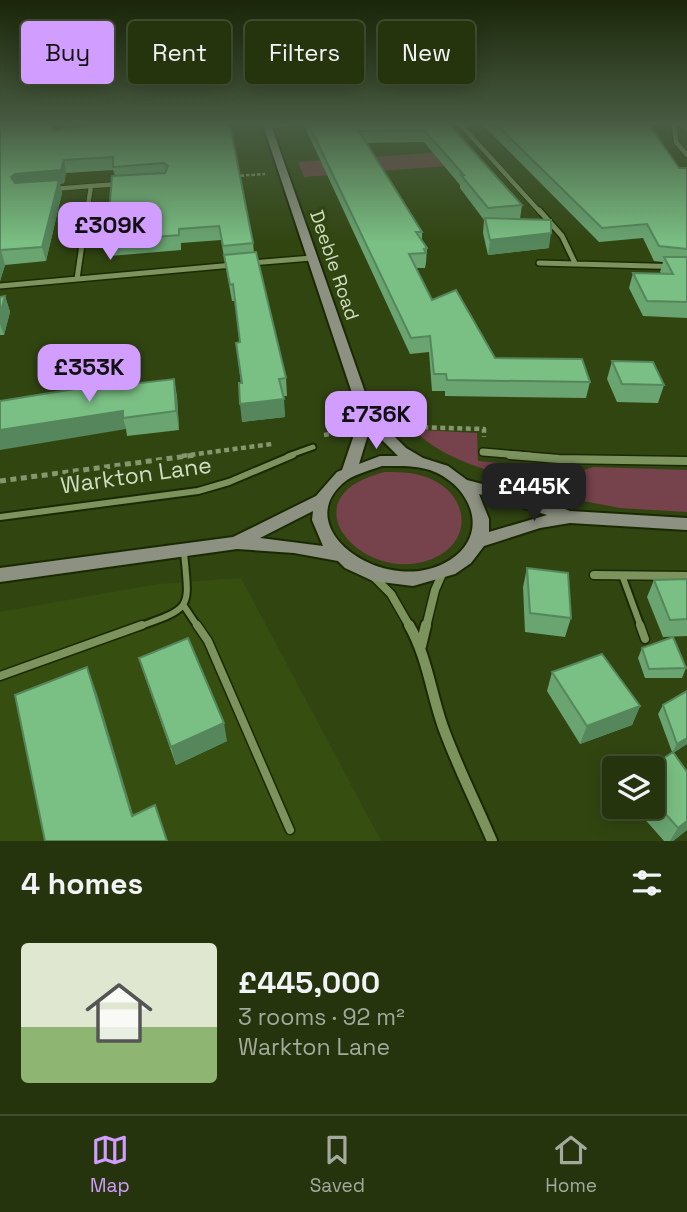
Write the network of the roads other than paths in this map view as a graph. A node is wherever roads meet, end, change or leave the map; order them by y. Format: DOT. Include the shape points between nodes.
graph roads {
  1 [pos="280,164"];
  2 [pos="497,164"];
  3 [pos="128,184"];
  4 [pos="91,186"];
  5 [pos="43,190"];
  6 [pos="312,258"];
  7 [pos="251,263"];
  8 [pos="539,263"];
  9 [pos="575,263"];
  10 [pos="237,264"];
  11 [pos="687,267"];
  12 [pos="76,279"];
  13 [pos="0,286"];
  14 [pos="367,417"];
  15 [pos="313,447"];
  16 [pos="483,452"];
  17 [pos="687,461"];
  18 [pos="421,464"];
  19 [pos="349,471"];
  20 [pos="464,484"];
  21 [pos="323,499"];
  22 [pos="0,517"];
  23 [pos="570,517"];
  24 [pos="687,524"];
  25 [pos="477,542"];
  26 [pos="236,543"];
  27 [pos="184,552"];
  28 [pos="339,555"];
  29 [pos="443,571"];
  30 [pos="370,573"];
  31 [pos="0,575"];
  32 [pos="594,575"];
  33 [pos="622,575"];
  34 [pos="687,576"];
  35 [pos="184,606"];
  36 [pos="645,639"];
  37 [pos="421,646"];
  38 [pos="0,676"];
  39 [pos="290,830"];
  40 [pos="492,841"];
  1 -- 6 [label="street, Deeble Road"];
  2 -- 9 [label="street" via="562,236"];
  3 -- 4 [label="street"];
  4 -- 5 [label="street"];
  4 -- 12 [label="street"];
  6 -- 7 [label="street"];
  6 -- 14 [label="street, Deeble Road"];
  8 -- 9 [label="street"];
  9 -- 11 [label="street"];
  10 -- 12 [label="street"];
  12 -- 13 [label="street"];
  14 -- 18 [label="street, Deeble Road"];
  14 -- 19 [label="street"];
  15 -- 22 [label="lane, Warkton Lane" via="246,478 198,491"];
  16 -- 17 [label="street" via="559,459"];
  18 -- 19 [label="street" via="380,461"];
  18 -- 20 [label="street"];
  19 -- 21 [label="street" via="326,490"];
  20 -- 23 [label="street"];
  20 -- 25 [label="street" via="481,512"];
  21 -- 26 [label="street"];
  21 -- 28 [label="street" via="320,528"];
  23 -- 24 [label="street"];
  23 -- 25 [label="street"];
  25 -- 29 [label="street" via="470,553"];
  26 -- 27 [label="street"];
  26 -- 28 [label="street"];
  27 -- 31 [label="street"];
  27 -- 35 [label="lane" via="188,597"];
  28 -- 30 [label="street"];
  29 -- 30 [label="street" via="407,579"];
  29 -- 37 [label="street"];
  30 -- 37 [label="street" via="391,594"];
  32 -- 33 [label="street"];
  33 -- 34 [label="street"];
  33 -- 36 [label="lane"];
  35 -- 38 [label="lane" via="166,617"];
  35 -- 39 [label="lane" via="208,641"];
  37 -- 40 [label="street" via="444,729"];
}
